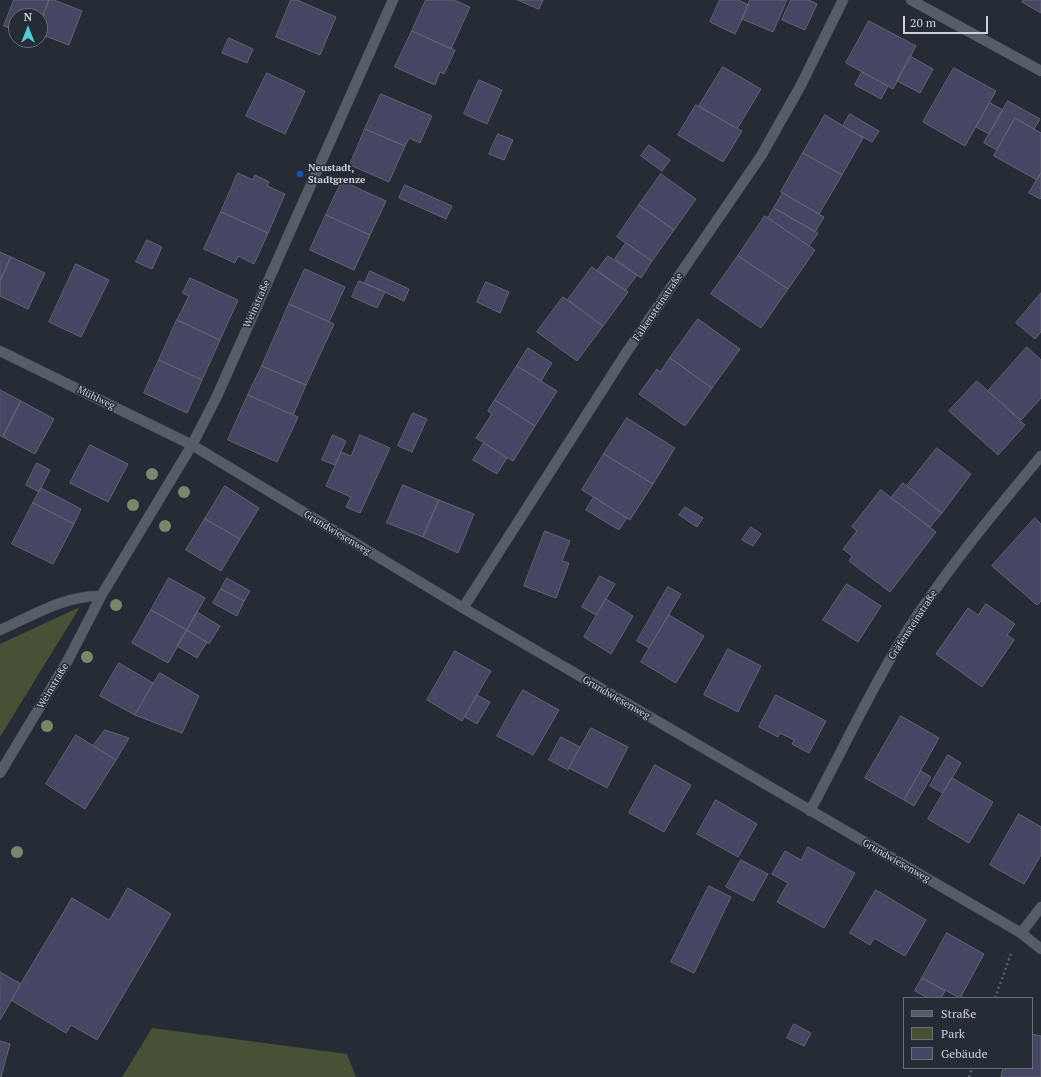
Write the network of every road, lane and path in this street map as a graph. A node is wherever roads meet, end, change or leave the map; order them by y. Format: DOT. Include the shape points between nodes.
graph roads {
  1 [pos="393,0"];
  2 [pos="843,0"];
  3 [pos="911,0"];
  4 [pos="1041,71"];
  5 [pos="0,351"];
  6 [pos="192,445"];
  7 [pos="1041,456"];
  8 [pos="101,596"];
  9 [pos="463,608"];
  10 [pos="0,630"];
  11 [pos="0,773"];
  12 [pos="810,811"];
  13 [pos="1041,907"];
  14 [pos="1021,933"];
  15 [pos="1041,949"];
  16 [pos="995,997"];
  1 -- 6 [label="street, Weinstraße" via="217,396"];
  2 -- 9 [label="street, Falkensteinstraße" via="801,85 761,156 626,353"];
  3 -- 4 [label="street"];
  5 -- 6 [label="street, Mühlweg"];
  6 -- 8 [label="street, Weinstraße"];
  6 -- 9 [label="street, Grundwiesenweg"];
  7 -- 12 [label="street, Gräfensteinstraße" via="996,510 900,642"];
  8 -- 10 [label="street" via="85,596 58,604"];
  8 -- 11 [label="street, Weinstraße" via="68,660"];
  9 -- 12 [label="street, Grundwiesenweg"];
  12 -- 14 [label="street, Grundwiesenweg"];
  13 -- 14 [label="street"];
  14 -- 15 [label="street, Grundwiesenweg"];
  14 -- 16 [label="path"];
}
